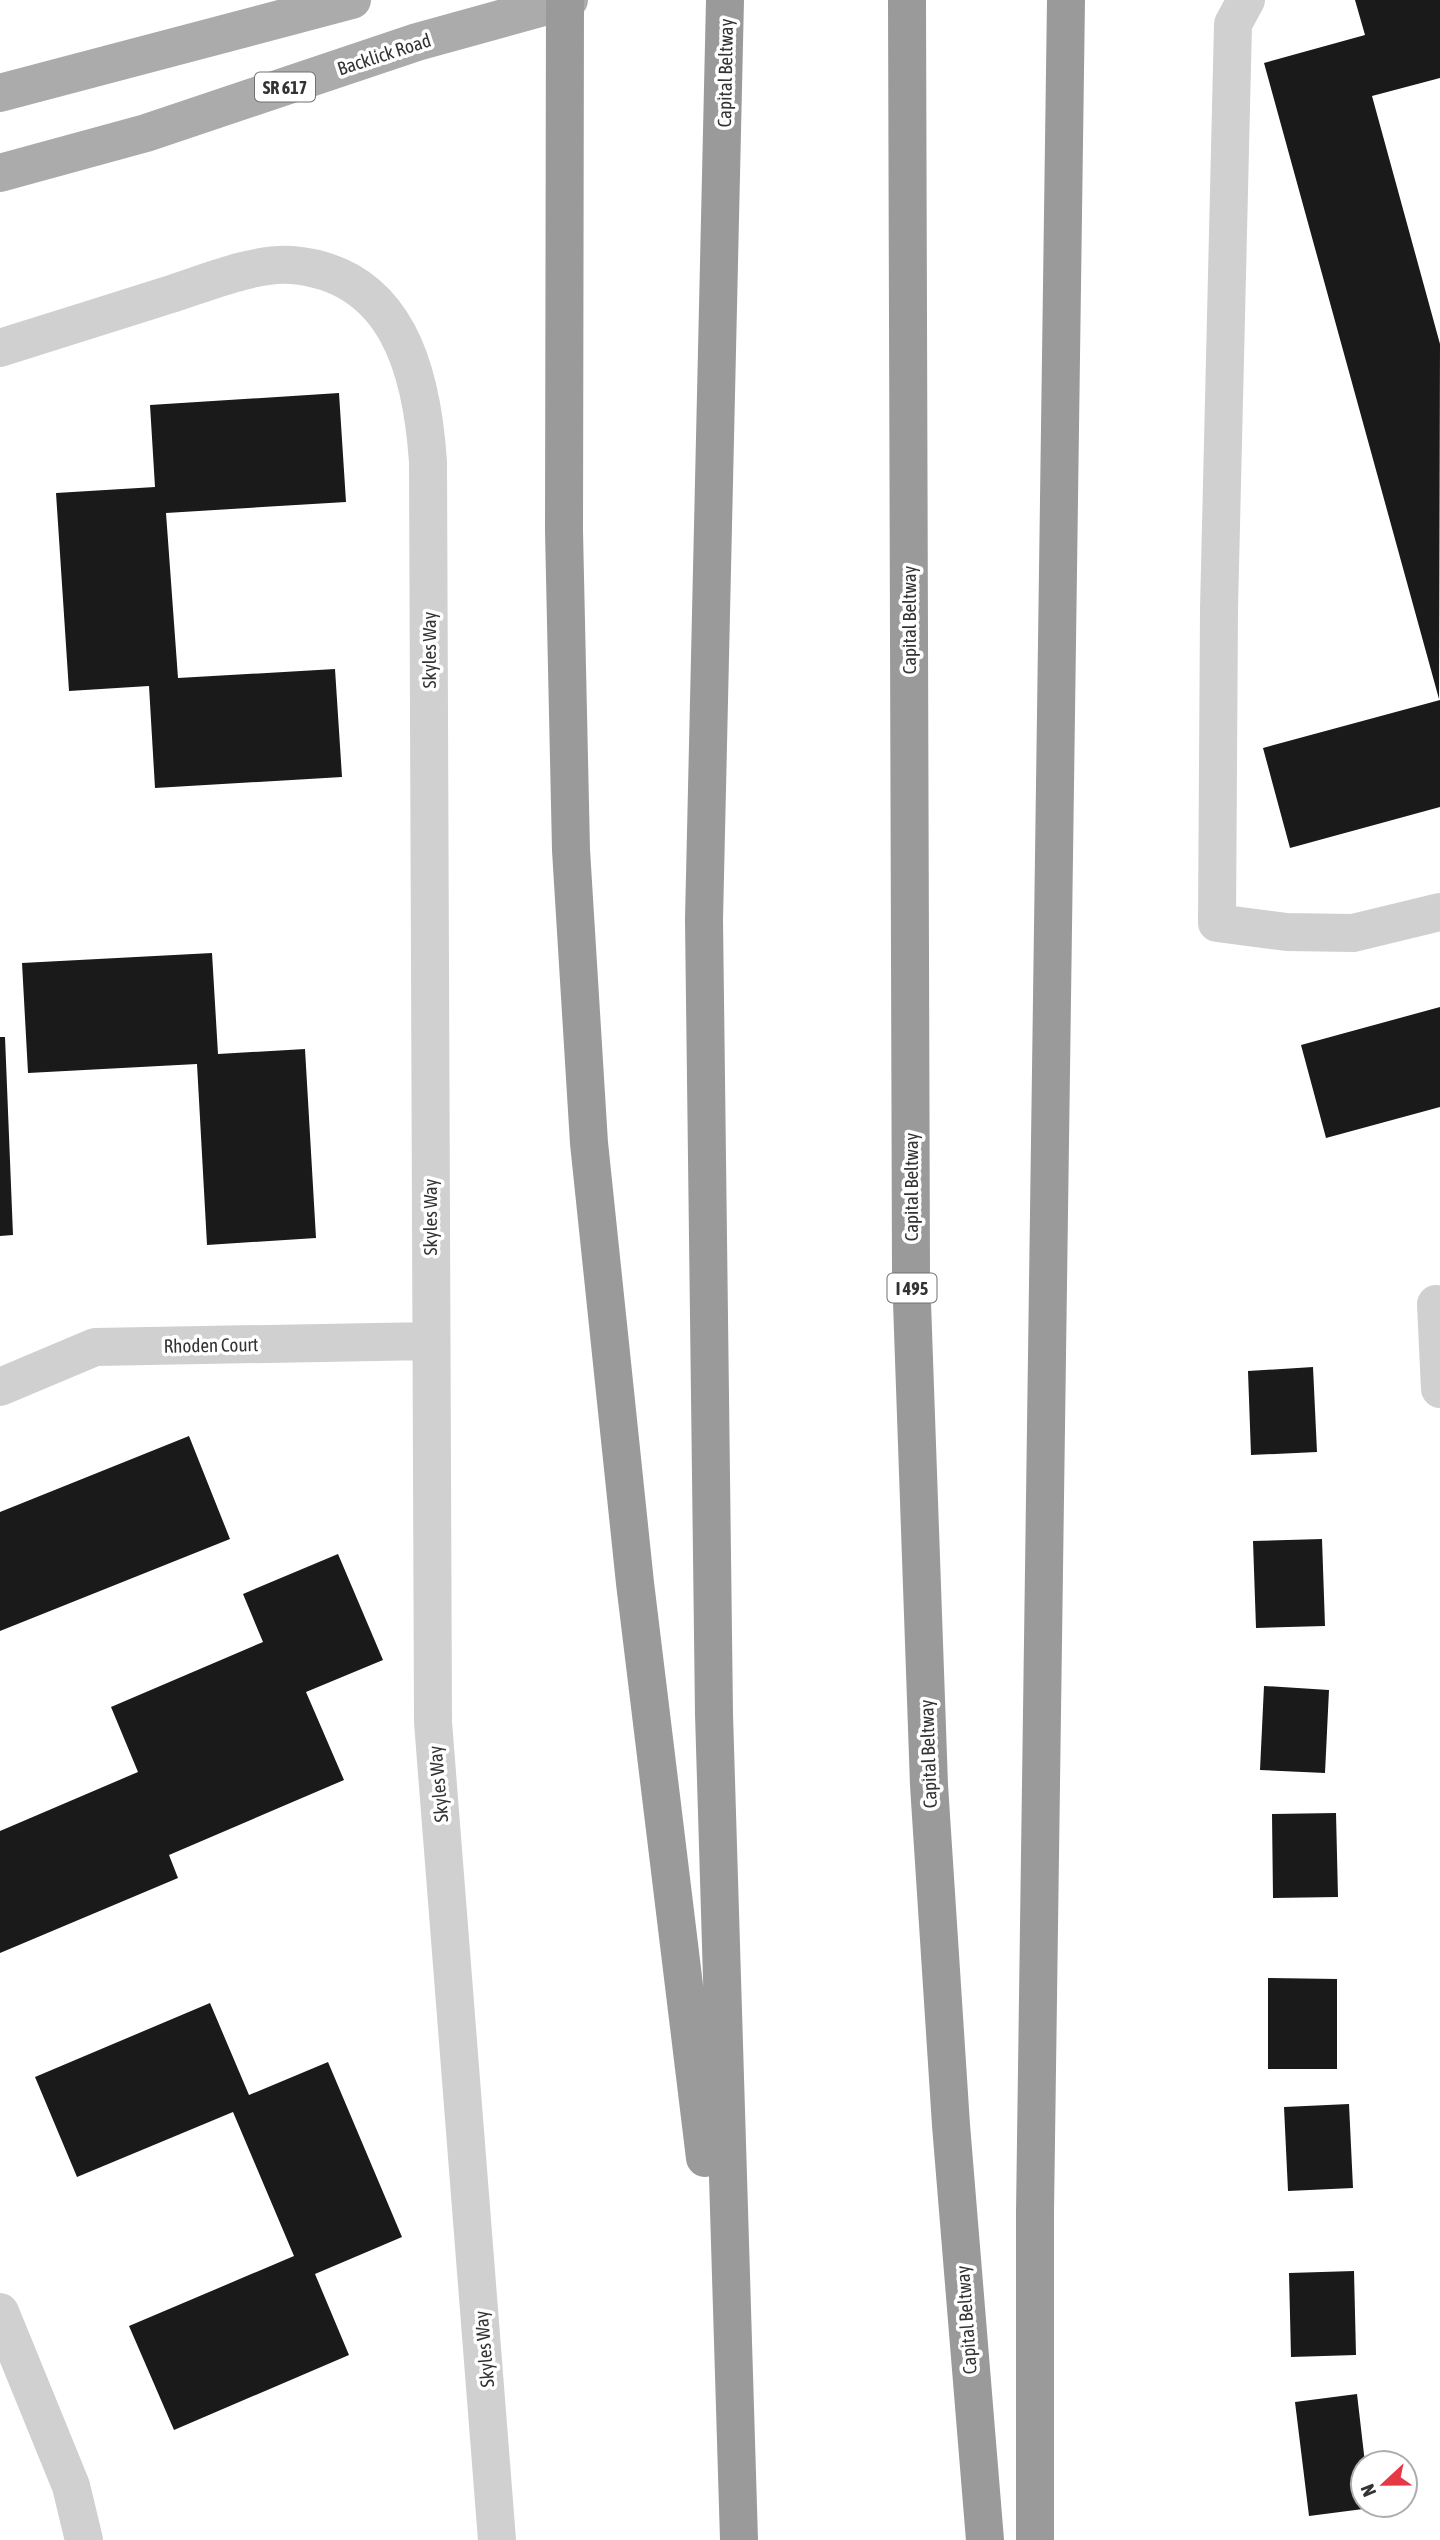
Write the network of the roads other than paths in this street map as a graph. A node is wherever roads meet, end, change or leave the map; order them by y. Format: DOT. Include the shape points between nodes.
graph roads {
  1 [pos="352,0"];
  2 [pos="567,0"];
  3 [pos="725,0"];
  4 [pos="1066,0"];
  5 [pos="1246,0"];
  6 [pos="907,17"];
  7 [pos="0,93"];
  8 [pos="0,173"];
  9 [pos="0,348"];
  10 [pos="1440,912"];
  11 [pos="1436,1304"];
  12 [pos="430,1341"];
  13 [pos="0,1387"];
  14 [pos="1440,1389"];
  15 [pos="0,2312"];
  16 [pos="738,2528"];
  17 [pos="84,2540"];
  18 [pos="497,2540"];
  19 [pos="985,2540"];
  20 [pos="1035,2540"];
  1 -- 7 [label="main road"];
  2 -- 8 [label="main road, Backlick Road / SR 617" via="417,42 146,133"];
  2 -- 16 [label="highway" via="562,133 564,531 571,850 589,1143 635,1583 716,2251"];
  3 -- 16 [label="highway, Capital Beltway" via="704,920 714,1713"];
  4 -- 20 [label="highway" via="1035,2212"];
  5 -- 10 [label="street" via="1233,24 1219,609 1217,923 1287,932 1353,933"];
  6 -- 19 [label="highway, Capital Beltway / I 495" via="911,1273 929,1785"];
  9 -- 12 [label="street, Skyles Way" via="243,272 290,264 335,274 362,288 387,312 402,343 426,421 428,462"];
  11 -- 14 [label="street"];
  12 -- 13 [label="street, Rhoden Court" via="95,1347"];
  12 -- 18 [label="street, Skyles Way" via="433,1722"];
  15 -- 17 [label="street" via="71,2486"];
}
